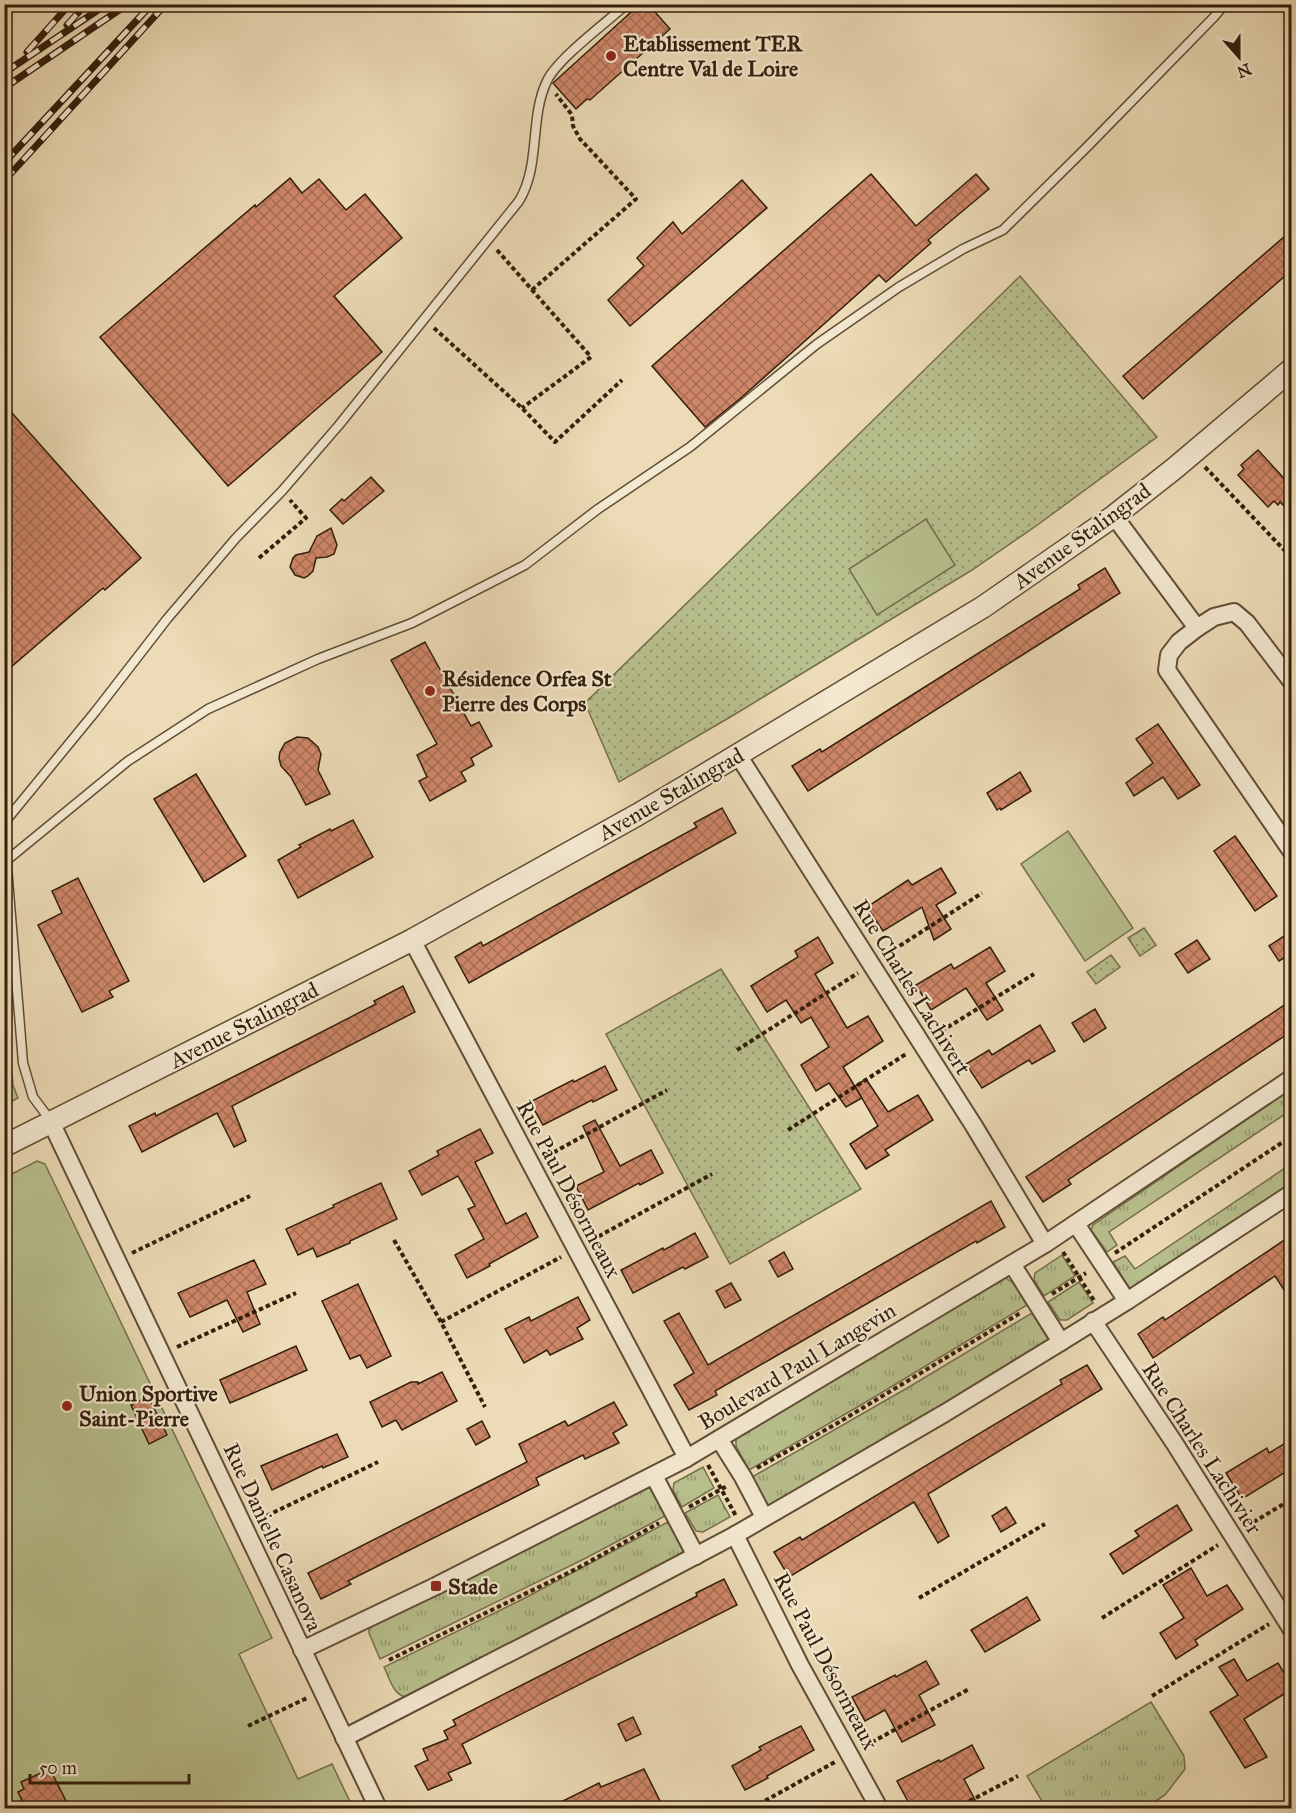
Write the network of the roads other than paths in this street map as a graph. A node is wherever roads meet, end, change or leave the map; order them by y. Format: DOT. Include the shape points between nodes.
graph roads {
  1 [pos="627,4"];
  2 [pos="1225,4"];
  3 [pos="1292,369"];
  4 [pos="1114,516"];
  5 [pos="1197,628"];
  6 [pos="1292,682"];
  7 [pos="738,755"];
  8 [pos="4,823"];
  9 [pos="4,830"];
  10 [pos="1292,852"];
  11 [pos="6,861"];
  12 [pos="9,934"];
  13 [pos="412,940"];
  14 [pos="1292,1078"];
  15 [pos="51,1122"];
  16 [pos="4,1146"];
  17 [pos="1292,1192"];
  18 [pos="1076,1224"];
  19 [pos="1049,1241"];
  20 [pos="1011,1264"];
  21 [pos="1127,1301"];
  22 [pos="1098,1318"];
  23 [pos="1061,1342"];
  24 [pos="719,1439"];
  25 [pos="693,1454"];
  26 [pos="654,1476"];
  27 [pos="764,1517"];
  28 [pos="739,1533"];
  29 [pos="696,1556"];
  30 [pos="1287,1623"];
  31 [pos="302,1650"];
  32 [pos="344,1738"];
  33 [pos="378,1809"];
  34 [pos="879,1809"];
  1 -- 8 [label="lane" via="555,68 546,82 527,186 519,201 282,491 167,619"];
  2 -- 11 [label="lane" via="1003,230 899,287 817,344 690,447 598,509 525,565 412,623 318,659 208,709 128,761"];
  3 -- 4 [label="street, Avenue Stalingrad"];
  4 -- 5 [label="street"];
  4 -- 7 [label="street, Avenue Stalingrad" via="983,607"];
  5 -- 6 [label="street" via="1214,617 1234,612"];
  5 -- 10 [label="street" via="1169,655 1167,670"];
  7 -- 13 [label="street, Avenue Stalingrad"];
  7 -- 19 [label="street, Rue Charles Lachivert"];
  9 -- 11 [label="lane"];
  11 -- 12 [label="lane"];
  12 -- 15 [label="lane" via="23,1063 33,1097"];
  13 -- 15 [label="street, Avenue Stalingrad"];
  13 -- 25 [label="street, Rue Paul Désormeaux" via="531,1165"];
  14 -- 18 [label="street, Boulevard Paul Langevin"];
  15 -- 16 [label="street, Avenue Stalingrad"];
  15 -- 31 [label="street, Rue Danielle Casanova"];
  17 -- 21 [label="street"];
  18 -- 19 [label="street, Boulevard Paul Langevin"];
  18 -- 21 [label="street"];
  19 -- 20 [label="street, Boulevard Paul Langevin"];
  20 -- 23 [label="street"];
  20 -- 24 [label="street, Boulevard Paul Langevin"];
  21 -- 22 [label="street"];
  22 -- 23 [label="street"];
  22 -- 30 [label="street, Rue Charles Lachivier"];
  23 -- 27 [label="street"];
  24 -- 25 [label="street, Boulevard Paul Langevin"];
  24 -- 27 [label="street"];
  25 -- 26 [label="street, Boulevard Paul Langevin"];
  26 -- 29 [label="street"];
  26 -- 31 [label="street, Boulevard Paul Langevin"];
  27 -- 28 [label="street"];
  28 -- 29 [label="street"];
  28 -- 34 [label="street, Rue Paul Désormeaux" via="800,1665"];
  29 -- 32 [label="street"];
  31 -- 32 [label="street, Rue Danielle Casanova"];
  32 -- 33 [label="street, Rue Danielle Casanova"];
}
